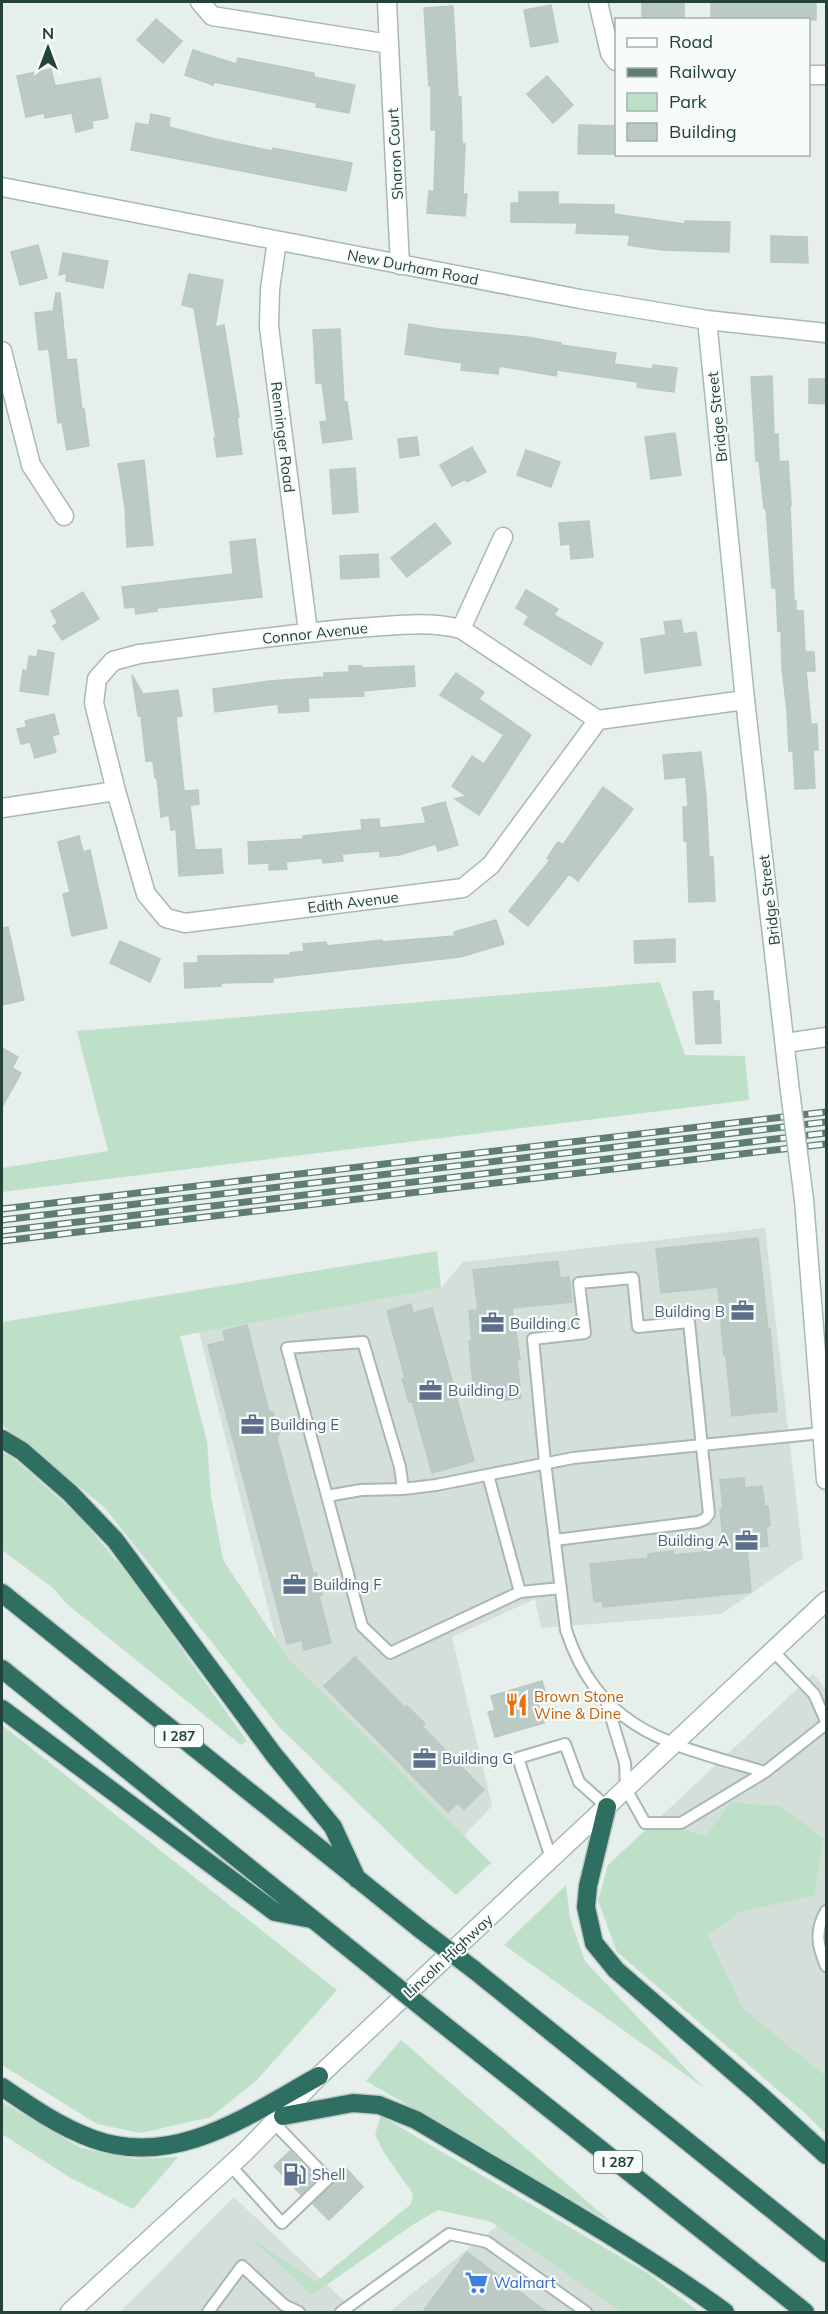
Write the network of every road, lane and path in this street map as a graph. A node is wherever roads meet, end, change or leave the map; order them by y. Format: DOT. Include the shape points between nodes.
graph roads {
  1 [pos="200,2"];
  2 [pos="387,2"];
  3 [pos="598,2"];
  4 [pos="389,44"];
  5 [pos="615,60"];
  6 [pos="810,75"];
  7 [pos="826,75"];
  8 [pos="2,187"];
  9 [pos="277,241"];
  10 [pos="400,265"];
  11 [pos="707,320"];
  12 [pos="826,333"];
  13 [pos="2,351"];
  14 [pos="64,516"];
  15 [pos="503,537"];
  16 [pos="461,629"];
  17 [pos="308,632"];
  18 [pos="745,700"];
  19 [pos="598,720"];
  20 [pos="116,791"];
  21 [pos="2,808"];
  22 [pos="826,1037"];
  23 [pos="786,1043"];
  24 [pos="823,1421"];
  25 [pos="2,1439"];
  26 [pos="703,1444"];
  27 [pos="546,1462"];
  28 [pos="488,1476"];
  29 [pos="826,1480"];
  30 [pos="403,1489"];
  31 [pos="327,1496"];
  32 [pos="555,1540"];
  33 [pos="561,1588"];
  34 [pos="520,1592"];
  35 [pos="2,1593"];
  36 [pos="826,1601"];
  37 [pos="774,1652"];
  38 [pos="2,1669"];
  39 [pos="607,1704"];
  40 [pos="2,1710"];
  41 [pos="826,1722"];
  42 [pos="673,1745"];
  43 [pos="765,1772"];
  44 [pos="626,1789"];
  45 [pos="607,1807"];
  46 [pos="551,1858"];
  47 [pos="357,1879"];
  48 [pos="826,1911"];
  49 [pos="315,1920"];
  50 [pos="826,1966"];
  51 [pos="319,2076"];
  52 [pos="2,2087"];
  53 [pos="278,2119"];
  54 [pos="826,2155"];
  55 [pos="230,2165"];
  56 [pos="826,2253"];
  57 [pos="71,2312"];
  58 [pos="208,2313"];
  59 [pos="299,2313"];
  60 [pos="341,2313"];
  61 [pos="586,2313"];
  62 [pos="725,2313"];
  63 [pos="805,2313"];
  1 -- 4 [label="street" via="212,16"];
  2 -- 4 [label="street, Sharon Court"];
  3 -- 5 [label="street"];
  4 -- 10 [label="street, Sharon Court"];
  6 -- 7 [label="street"];
  8 -- 9 [label="street, New Durham Road"];
  9 -- 10 [label="street, New Durham Road"];
  9 -- 17 [label="street, Renninger Road" via="269,327"];
  10 -- 11 [label="street, New Durham Road"];
  11 -- 12 [label="street, New Durham Road"];
  11 -- 18 [label="street, Bridge Street"];
  13 -- 14 [label="street" via="31,465"];
  15 -- 16 [label="street"];
  16 -- 17 [label="street, Connor Avenue" via="414,624"];
  16 -- 19 [label="street, Connor Avenue"];
  17 -- 20 [label="street, Connor Avenue" via="139,654 113,661 97,679 94,703"];
  18 -- 19 [label="street"];
  18 -- 23 [label="street, Bridge Street"];
  19 -- 20 [label="street, Edith Avenue" via="491,865 463,888 185,923 166,918 146,894"];
  20 -- 21 [label="street"];
  22 -- 23 [label="street"];
  23 -- 24 [label="street, Bridge Street, bridge"];
  24 -- 26 [label="lane"];
  24 -- 29 [label="street, Bridge Street"];
  25 -- 47 [label="highway" via="22,1451 70,1493 115,1540 274,1755 333,1827"];
  26 -- 27 [label="lane"];
  26 -- 27 [label="lane" via="689,1322 638,1327 633,1278 579,1283 585,1333 533,1339"];
  26 -- 32 [label="lane" via="709,1514 705,1519"];
  27 -- 28 [label="lane"];
  27 -- 32 [label="lane"];
  28 -- 30 [label="lane"];
  28 -- 34 [label="lane"];
  30 -- 31 [label="lane"];
  30 -- 31 [label="lane" via="363,1342 286,1348"];
  31 -- 34 [label="lane" via="362,1626 390,1653"];
  32 -- 33 [label="lane"];
  33 -- 34 [label="lane"];
  33 -- 39 [label="lane" via="572,1649"];
  35 -- 47 [label="highway, I 287"];
  36 -- 37 [label="street, Lincoln Highway"];
  37 -- 41 [label="lane" via="814,1694"];
  37 -- 42 [label="street, Lincoln Highway"];
  38 -- 49 [label="highway, I 287"];
  39 -- 42 [label="lane"];
  39 -- 44 [label="lane" via="625,1763"];
  40 -- 49 [label="highway" via="275,1912"];
  41 -- 43 [label="lane"];
  42 -- 43 [label="lane"];
  42 -- 44 [label="street, Lincoln Highway"];
  43 -- 44 [label="lane" via="681,1823 645,1823"];
  44 -- 45 [label="street, Lincoln Highway"];
  45 -- 46 [label="street, Lincoln Highway"];
  45 -- 46 [label="lane" via="579,1782 565,1744 518,1758"];
  45 -- 54 [label="highway" via="588,1886 586,1907 594,1943 616,1970"];
  46 -- 51 [label="street, Lincoln Highway"];
  47 -- 56 [label="highway, I 287, bridge"];
  48 -- 50 [label="lane" via="817,1938"];
  49 -- 63 [label="highway, I 287, bridge"];
  51 -- 52 [label="highway" via="227,2127 167,2147 152,2148 94,2140 43,2115"];
  51 -- 53 [label="street, Lincoln Highway"];
  53 -- 55 [label="street, Lincoln Highway"];
  53 -- 55 [label="lane" via="328,2179 282,2223"];
  53 -- 62 [label="highway" via="353,2103 379,2105 416,2120 628,2247"];
  55 -- 57 [label="street, Lincoln Highway"];
  58 -- 59 [label="lane" via="242,2266 284,2305"];
  60 -- 61 [label="lane" via="449,2234 487,2242"];
}
